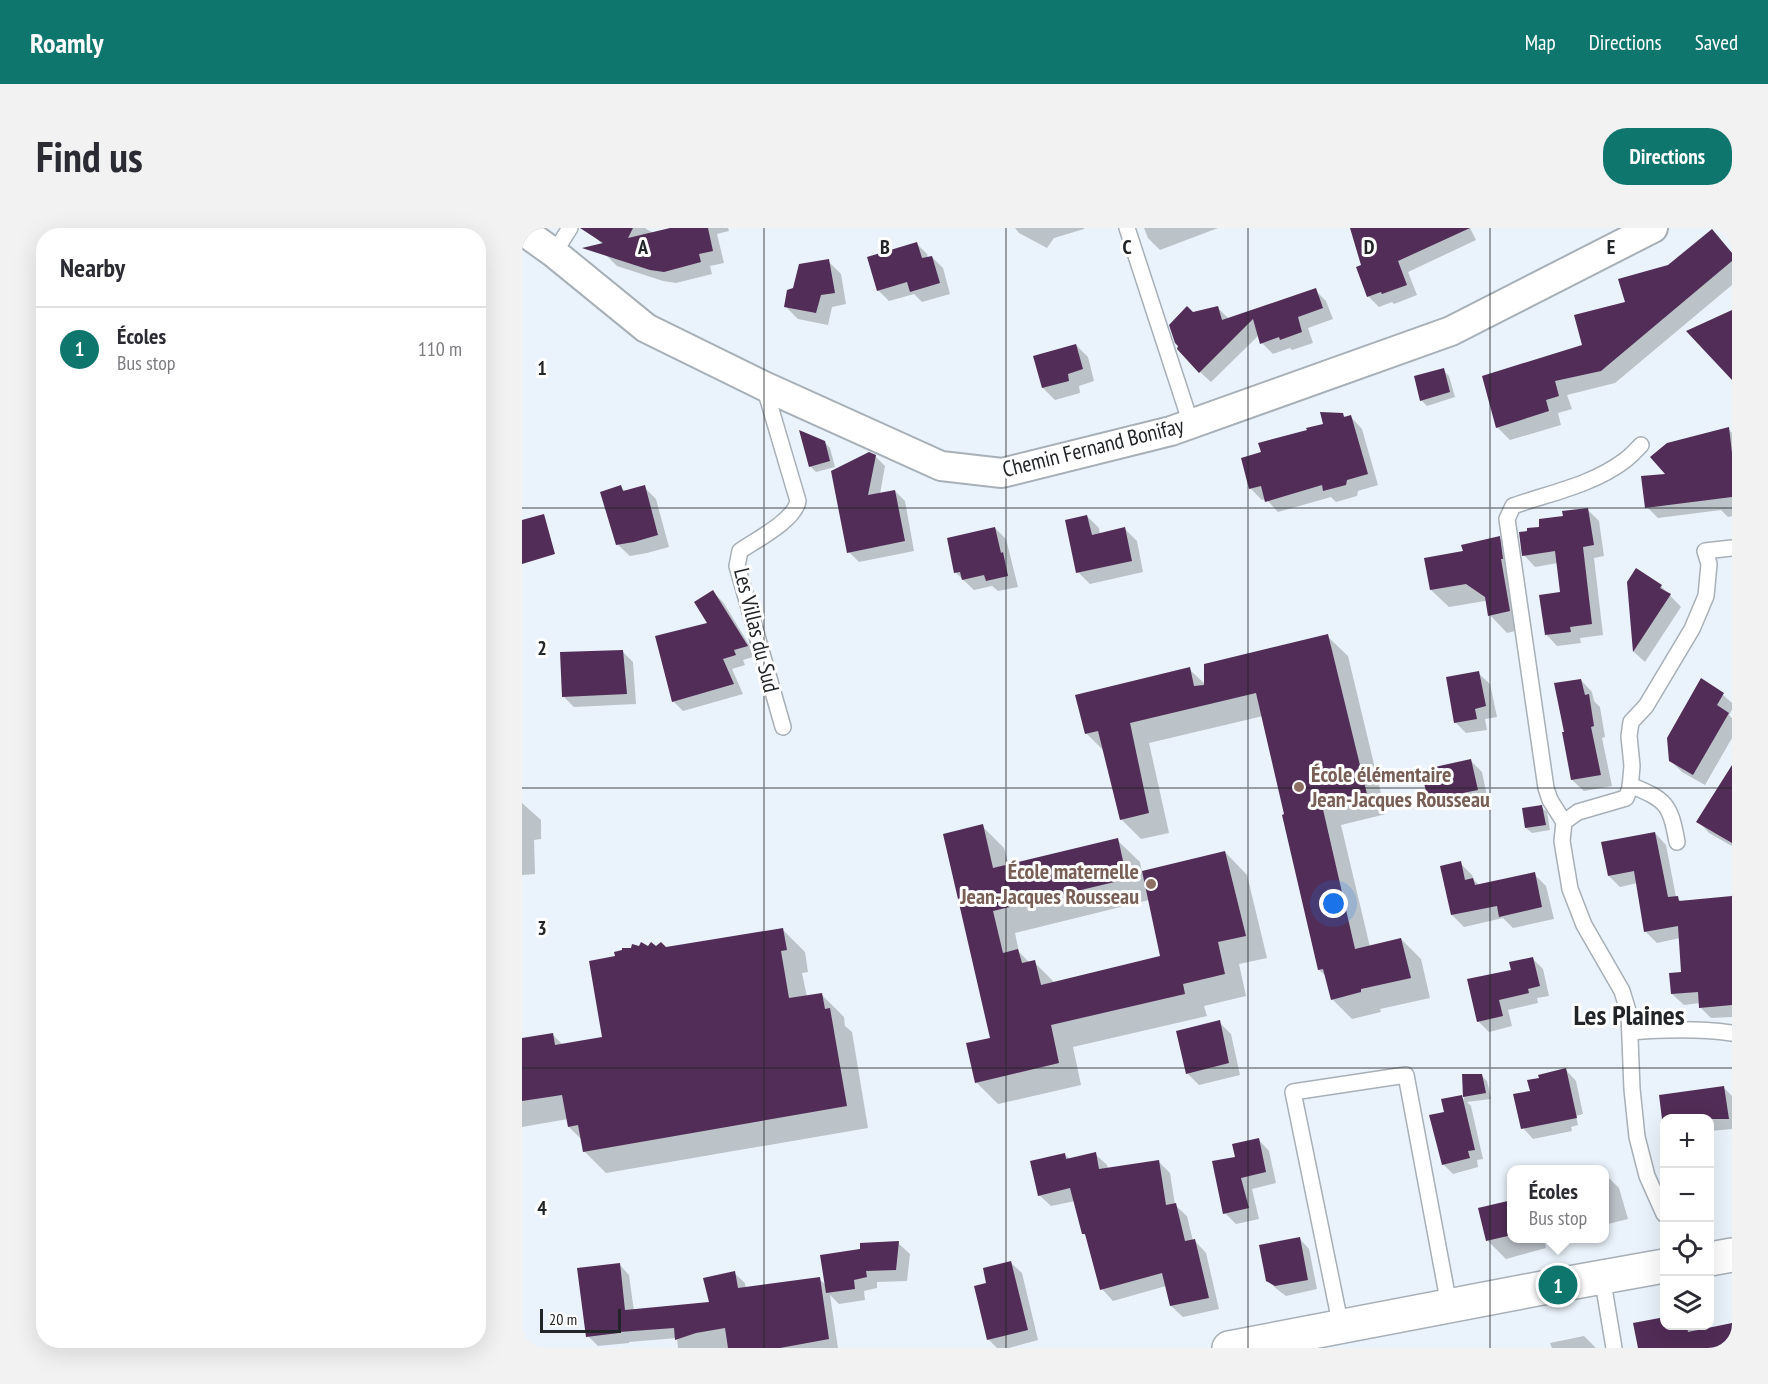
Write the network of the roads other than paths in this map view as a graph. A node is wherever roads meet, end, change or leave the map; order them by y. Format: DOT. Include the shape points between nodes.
graph roads {
  1 [pos="570,228"];
  2 [pos="1127,228"];
  3 [pos="1653,228"];
  4 [pos="522,230"];
  5 [pos="554,253"];
  6 [pos="764,386"];
  7 [pos="1191,424"];
  8 [pos="1641,445"];
  9 [pos="1732,549"];
  10 [pos="783,726"];
  11 [pos="1630,785"];
  12 [pos="1564,822"];
  13 [pos="1677,842"];
  14 [pos="1630,1032"];
  15 [pos="1732,1033"];
  16 [pos="1660,1203"];
  17 [pos="1732,1255"];
  18 [pos="1714,1258"];
  19 [pos="1660,1267"];
  20 [pos="1602,1276"];
  21 [pos="1449,1305"];
  22 [pos="1341,1327"];
  23 [pos="1228,1348"];
  24 [pos="1614,1348"];
  1 -- 5 [label="lane"];
  2 -- 7 [label="lane"];
  3 -- 7 [label="street, Chemin Fernand Bonifay" via="1451,330"];
  4 -- 5 [label="street, Chemin Fernand Bonifay"];
  5 -- 6 [label="street, Chemin Fernand Bonifay" via="646,328"];
  6 -- 7 [label="street, Chemin Fernand Bonifay" via="941,466 1002,473"];
  6 -- 10 [label="lane, Les Villas du Sud" via="798,507 740,551 737,566"];
  8 -- 12 [label="lane" via="1605,473 1513,506 1507,519 1546,788"];
  9 -- 11 [label="lane" via="1704,551 1709,564 1706,596 1692,629 1646,706 1631,722"];
  11 -- 12 [label="lane" via="1626,798 1578,812"];
  11 -- 13 [label="lane" via="1665,804"];
  12 -- 14 [label="lane" via="1562,841 1570,889 1584,925 1622,991"];
  14 -- 15 [label="lane" via="1672,1029"];
  14 -- 16 [label="lane" via="1637,1137 1647,1176"];
  17 -- 18 [label="main road"];
  19 -- 20 [label="main road"];
  20 -- 21 [label="main road"];
  20 -- 24 [label="lane"];
  21 -- 22 [label="main road"];
  21 -- 22 [label="lane" via="1406,1075 1293,1092"];
  22 -- 23 [label="main road"];
}
